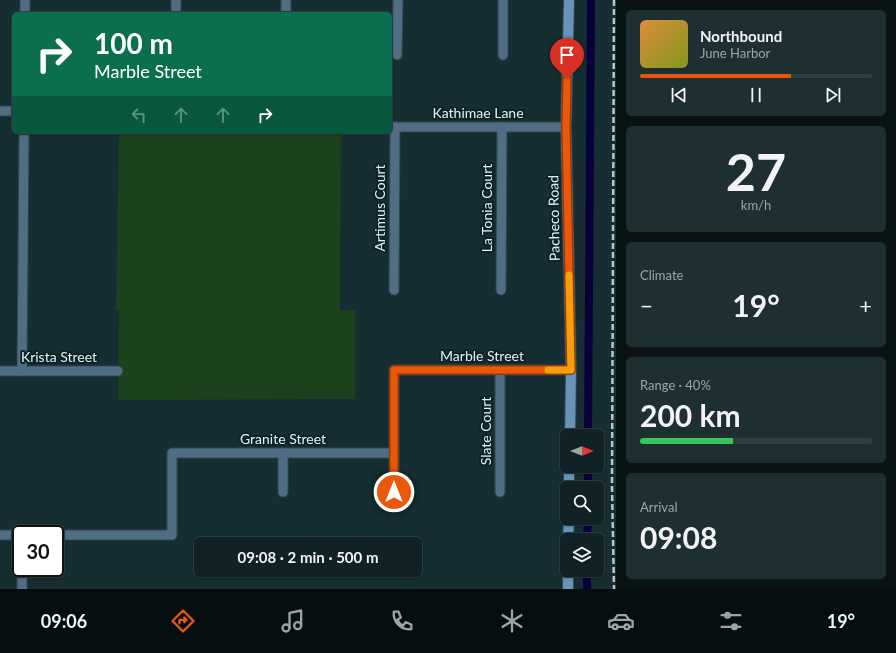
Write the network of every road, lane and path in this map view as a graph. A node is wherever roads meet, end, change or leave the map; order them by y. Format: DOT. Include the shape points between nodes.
graph roads {
  1 [pos="25,0"];
  2 [pos="176,0"];
  3 [pos="286,0"];
  4 [pos="398,0"];
  5 [pos="504,0"];
  6 [pos="569,0"];
  7 [pos="25,12"];
  8 [pos="176,12"];
  9 [pos="286,12"];
  10 [pos="397,55"];
  11 [pos="503,55"];
  12 [pos="0,111"];
  13 [pos="12,111"];
  14 [pos="392,127"];
  15 [pos="502,127"];
  16 [pos="566,127"];
  17 [pos="24,134"];
  18 [pos="394,290"];
  19 [pos="501,290"];
  20 [pos="500,370"];
  21 [pos="571,370"];
  22 [pos="0,371"];
  23 [pos="22,371"];
  24 [pos="118,371"];
  25 [pos="570,429"];
  26 [pos="283,453"];
  27 [pos="394,453"];
  28 [pos="283,492"];
  29 [pos="394,492"];
  30 [pos="500,492"];
  31 [pos="0,535"];
  32 [pos="12,536"];
  33 [pos="64,536"];
  34 [pos="22,577"];
  35 [pos="568,577"];
  36 [pos="22,589"];
  37 [pos="568,589"];
  1 -- 7 [label="street"];
  2 -- 8 [label="street"];
  3 -- 9 [label="street"];
  4 -- 10 [label="street"];
  5 -- 11 [label="street"];
  6 -- 16 [label="street, Pacheco Road"];
  12 -- 13 [label="street"];
  14 -- 15 [label="street, Kathimae Lane"];
  14 -- 18 [label="street, Artimus Court"];
  15 -- 16 [label="street, Kathimae Lane"];
  15 -- 19 [label="street, La Tonia Court"];
  16 -- 21 [label="street, Pacheco Road"];
  17 -- 23 [label="street"];
  20 -- 21 [label="street, Marble Street"];
  20 -- 27 [label="street, Marble Street" via="394,370"];
  20 -- 30 [label="street, Slate Court"];
  21 -- 25 [label="street, Pacheco Road"];
  22 -- 23 [label="street, Krista Street"];
  23 -- 24 [label="street, Krista Street"];
  26 -- 27 [label="street, Granite Street"];
  26 -- 28 [label="street"];
  26 -- 33 [label="street, Granite Street" via="172,453 172,536"];
  27 -- 29 [label="street"];
  31 -- 32 [label="street"];
  34 -- 36 [label="street"];
  35 -- 37 [label="street"];
}
